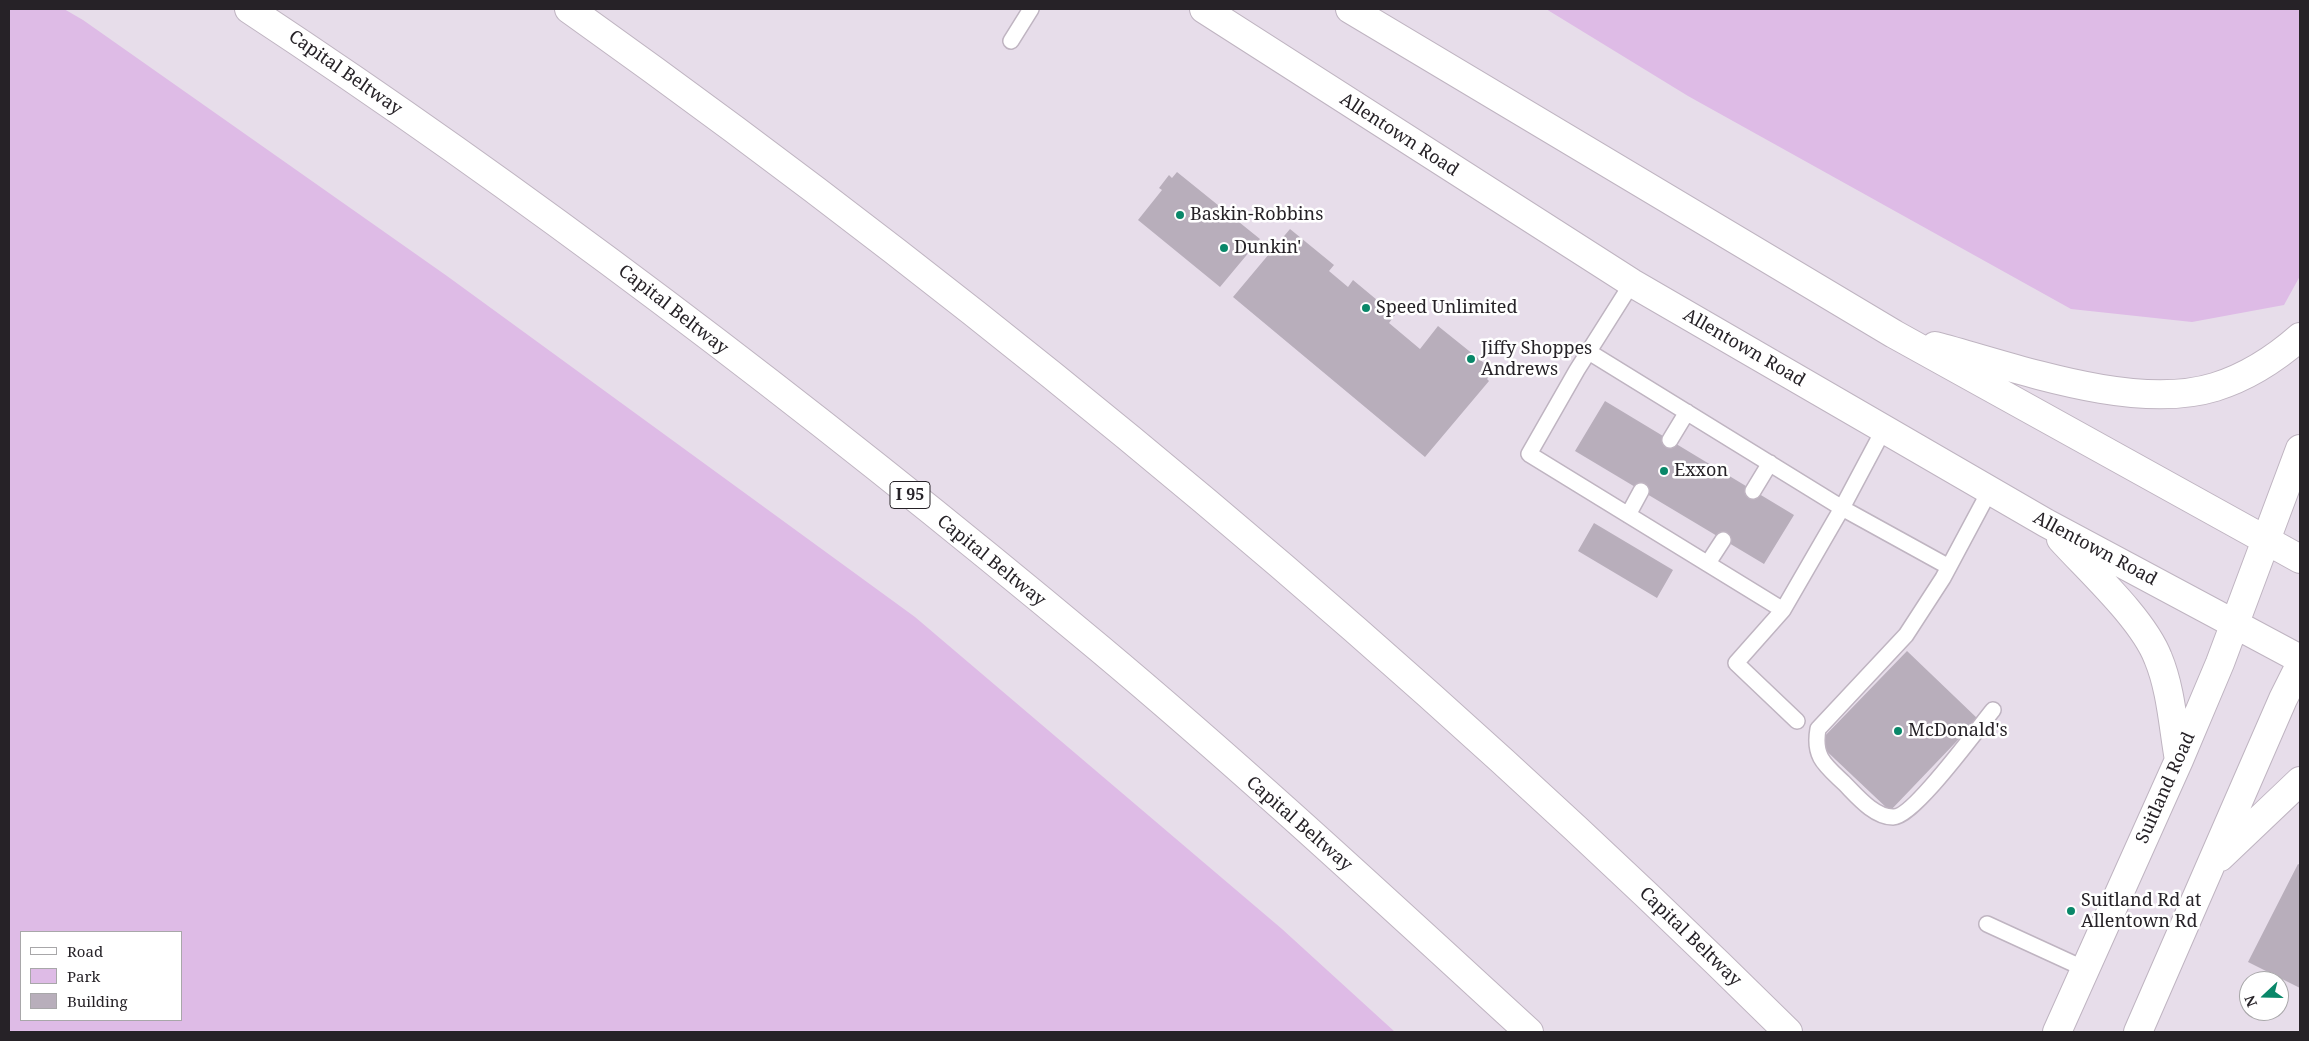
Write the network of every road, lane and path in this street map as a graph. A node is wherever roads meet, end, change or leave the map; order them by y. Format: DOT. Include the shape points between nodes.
graph roads {
  1 [pos="250,9"];
  2 [pos="569,9"];
  3 [pos="1031,9"];
  4 [pos="1204,9"];
  5 [pos="1350,9"];
  6 [pos="1011,40"];
  7 [pos="1632,283"];
  8 [pos="1894,334"];
  9 [pos="2300,337"];
  10 [pos="1589,352"];
  11 [pos="1687,412"];
  12 [pos="1884,429"];
  13 [pos="1670,440"];
  14 [pos="2300,449"];
  15 [pos="1770,463"];
  16 [pos="1753,490"];
  17 [pos="1990,490"];
  18 [pos="1642,491"];
  19 [pos="1842,508"];
  20 [pos="1628,515"];
  21 [pos="2046,523"];
  22 [pos="1722,540"];
  23 [pos="2266,540"];
  24 [pos="2300,559"];
  25 [pos="1708,563"];
  26 [pos="1946,572"];
  27 [pos="1783,610"];
  28 [pos="2235,623"];
  29 [pos="2300,659"];
  30 [pos="2300,665"];
  31 [pos="1993,710"];
  32 [pos="1797,721"];
  33 [pos="2179,760"];
  34 [pos="2300,781"];
  35 [pos="2212,865"];
  36 [pos="1987,924"];
  37 [pos="2085,968"];
  38 [pos="1529,1032"];
  39 [pos="1788,1032"];
  40 [pos="2057,1032"];
  41 [pos="2138,1032"];
  1 -- 38 [label="main road, Capital Beltway / I 95" via="590,246 849,445 1100,649 1330,850"];
  2 -- 39 [label="main road, Capital Beltway" via="718,115 906,260 1223,515 1455,717 1689,934"];
  3 -- 6 [label="lane"];
  4 -- 7 [label="main road, Allentown Road"];
  5 -- 8 [label="main road"];
  7 -- 10 [label="lane"];
  7 -- 12 [label="main road, Allentown Road"];
  8 -- 9 [label="main road" via="2088,386 2156,395 2215,387 2266,364"];
  8 -- 23 [label="main road"];
  10 -- 11 [label="lane"];
  10 -- 20 [label="lane" via="1529,454"];
  11 -- 13 [label="lane"];
  11 -- 15 [label="lane"];
  12 -- 17 [label="main road, Allentown Road"];
  12 -- 19 [label="lane"];
  14 -- 23 [label="main road, Suitland Road"];
  15 -- 16 [label="lane"];
  15 -- 19 [label="lane"];
  17 -- 21 [label="main road, Allentown Road"];
  17 -- 26 [label="lane"];
  18 -- 20 [label="lane"];
  19 -- 26 [label="lane"];
  19 -- 27 [label="lane"];
  20 -- 25 [label="lane"];
  21 -- 28 [label="main road, Allentown Road"];
  21 -- 33 [label="main road" via="2136,621 2148,639 2164,677"];
  22 -- 25 [label="lane"];
  23 -- 24 [label="main road"];
  23 -- 28 [label="main road, Suitland Road"];
  25 -- 27 [label="lane"];
  26 -- 31 [label="lane" via="1906,635 1818,729 1816,744 1820,758 1860,800 1882,816 1896,818 1907,812 1927,791"];
  27 -- 32 [label="lane" via="1736,663"];
  28 -- 29 [label="main road, Allentown Road"];
  28 -- 33 [label="main road, Suitland Road"];
  30 -- 35 [label="main road"];
  33 -- 37 [label="main road, Suitland Road"];
  34 -- 35 [label="main road"];
  35 -- 41 [label="main road"];
  36 -- 37 [label="lane"];
  37 -- 40 [label="main road, Suitland Road"];
}
